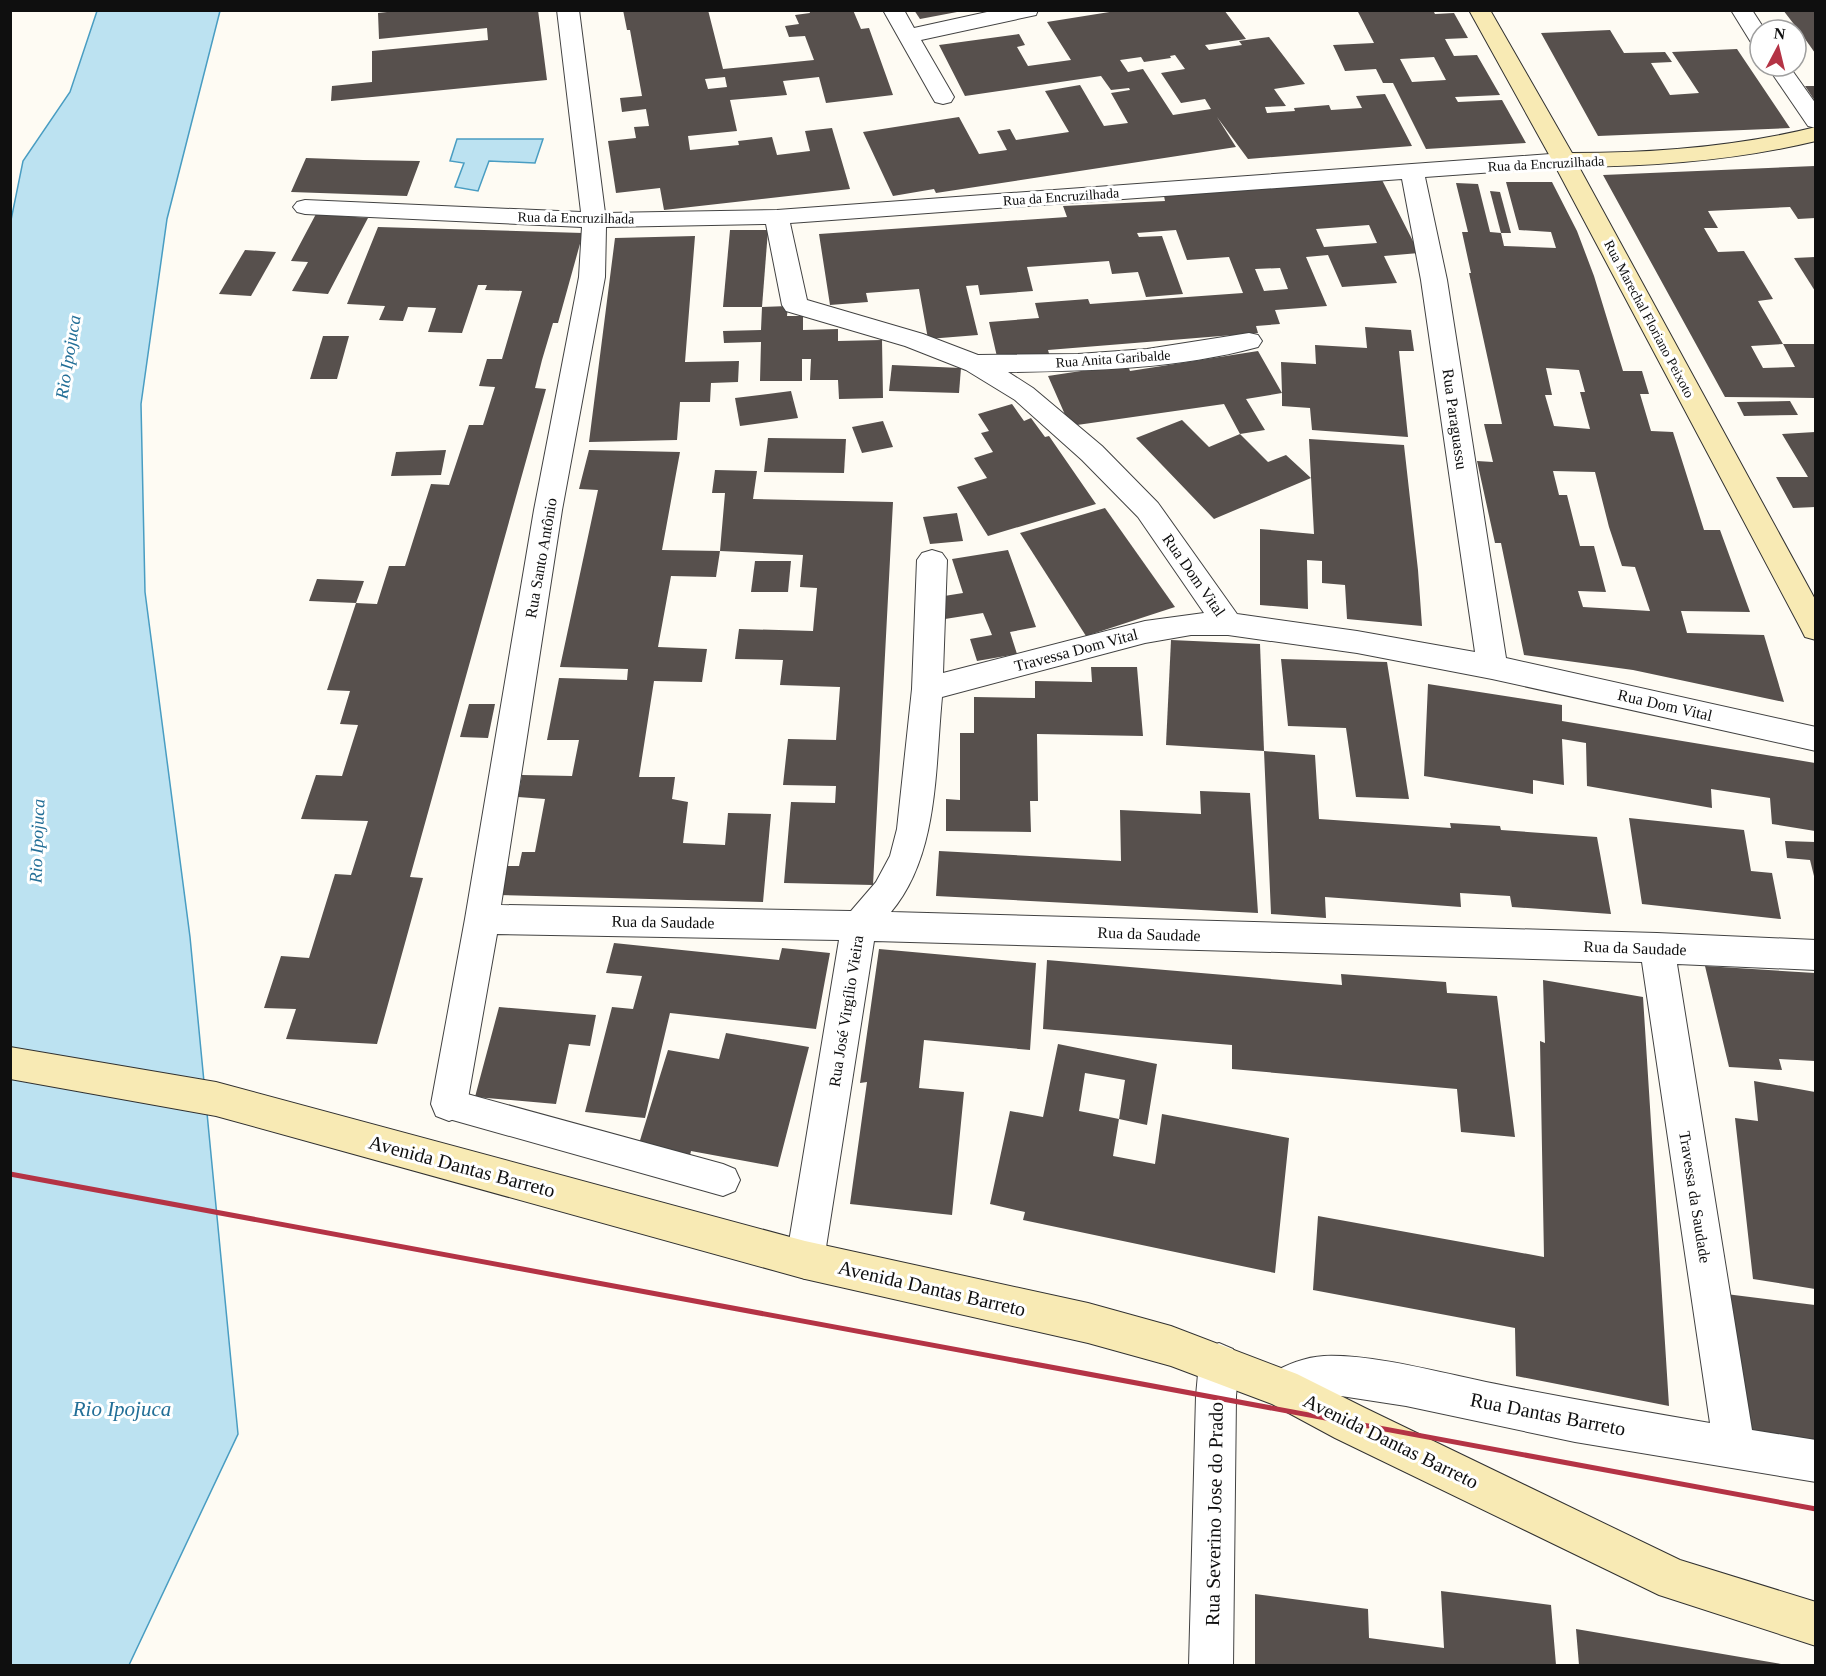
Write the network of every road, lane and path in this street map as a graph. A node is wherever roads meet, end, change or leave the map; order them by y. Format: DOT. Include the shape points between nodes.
graph roads {
  1 [pos="568,10"];
  2 [pos="893,10"];
  3 [pos="1028,10"];
  4 [pos="1479,10"];
  5 [pos="909,36"];
  6 [pos="1786,78"];
  7 [pos="943,97"];
  8 [pos="1815,121"];
  9 [pos="1815,134"];
  10 [pos="1564,160"];
  11 [pos="1412,172"];
  12 [pos="304,207"];
  13 [pos="777,217"];
  14 [pos="594,220"];
  15 [pos="1249,341"];
  16 [pos="975,364"];
  17 [pos="932,560"];
  18 [pos="1228,624"];
  19 [pos="1815,628"];
  20 [pos="1492,667"];
  21 [pos="927,689"];
  22 [pos="1815,739"];
  23 [pos="482,918"];
  24 [pos="860,926"];
  25 [pos="1657,948"];
  26 [pos="1815,955"];
  27 [pos="10,1063"];
  28 [pos="449,1104"];
  29 [pos="723,1180"];
  30 [pos="805,1260"];
  31 [pos="1220,1363"];
  32 [pos="1283,1388"];
  33 [pos="1734,1446"];
  34 [pos="1815,1461"];
  35 [pos="1815,1623"];
  36 [pos="1211,1665"];
  1 -- 14 [label="street, Rua Santo Antônio"];
  2 -- 5 [label="street"];
  3 -- 5 [label="street"];
  4 -- 10 [label="street, Rua Marechal Floriano Peixoto"];
  5 -- 7 [label="street"];
  6 -- 8 [label="street"];
  9 -- 10 [label="street, Rua da Encruzilhada" via="1749,150 1693,156"];
  10 -- 11 [label="street, Rua da Encruzilhada"];
  10 -- 19 [label="street, Rua Marechal Floriano Peixoto"];
  11 -- 13 [label="street, Rua da Encruzilhada"];
  11 -- 20 [label="street, Rua Paraguassu" via="1434,280"];
  12 -- 14 [label="street, Rua da Encruzilhada"];
  13 -- 14 [label="street, Rua da Encruzilhada"];
  13 -- 16 [label="street, Rua Dom Vital" via="795,305 914,340"];
  14 -- 23 [label="street, Rua Santo Antônio" via="592,277 548,510"];
  15 -- 16 [label="street, Rua Anita Garibalde" via="1193,353 1149,357 1059,364"];
  16 -- 18 [label="street, Rua Dom Vital" via="1024,394 1123,483 1163,530"];
  17 -- 21 [label="street, Rua José Virgílio Vieira"];
  18 -- 20 [label="street, Rua Dom Vital"];
  18 -- 21 [label="street, Travessa Dom Vital" via="1191,624 1145,632"];
  20 -- 22 [label="street, Rua Dom Vital"];
  21 -- 24 [label="street, Rua José Virgílio Vieira" via="913,829 906,857 888,892"];
  23 -- 24 [label="street, Rua da Saudade"];
  23 -- 28 [label="street, Rua Santo Antônio"];
  24 -- 25 [label="street, Rua da Saudade"];
  24 -- 30 [label="street, Rua José Virgílio Vieira"];
  25 -- 26 [label="street, Rua da Saudade"];
  25 -- 33 [label="street, Travessa da Saudade"];
  27 -- 30 [label="street, Avenida Dantas Barreto" via="216,1099"];
  28 -- 29 [label="lane"];
  30 -- 31 [label="street, Avenida Dantas Barreto" via="1088,1323"];
  31 -- 32 [label="street, Avenida Dantas Barreto"];
  31 -- 36 [label="street, Rua Severino Jose do Prado" via="1216,1396"];
  32 -- 33 [label="street, Rua Dantas Barreto" via="1300,1380 1341,1376 1575,1421"];
  32 -- 35 [label="street, Avenida Dantas Barreto" via="1674,1580"];
  33 -- 34 [label="street, Rua Dantas Barreto"];
}
